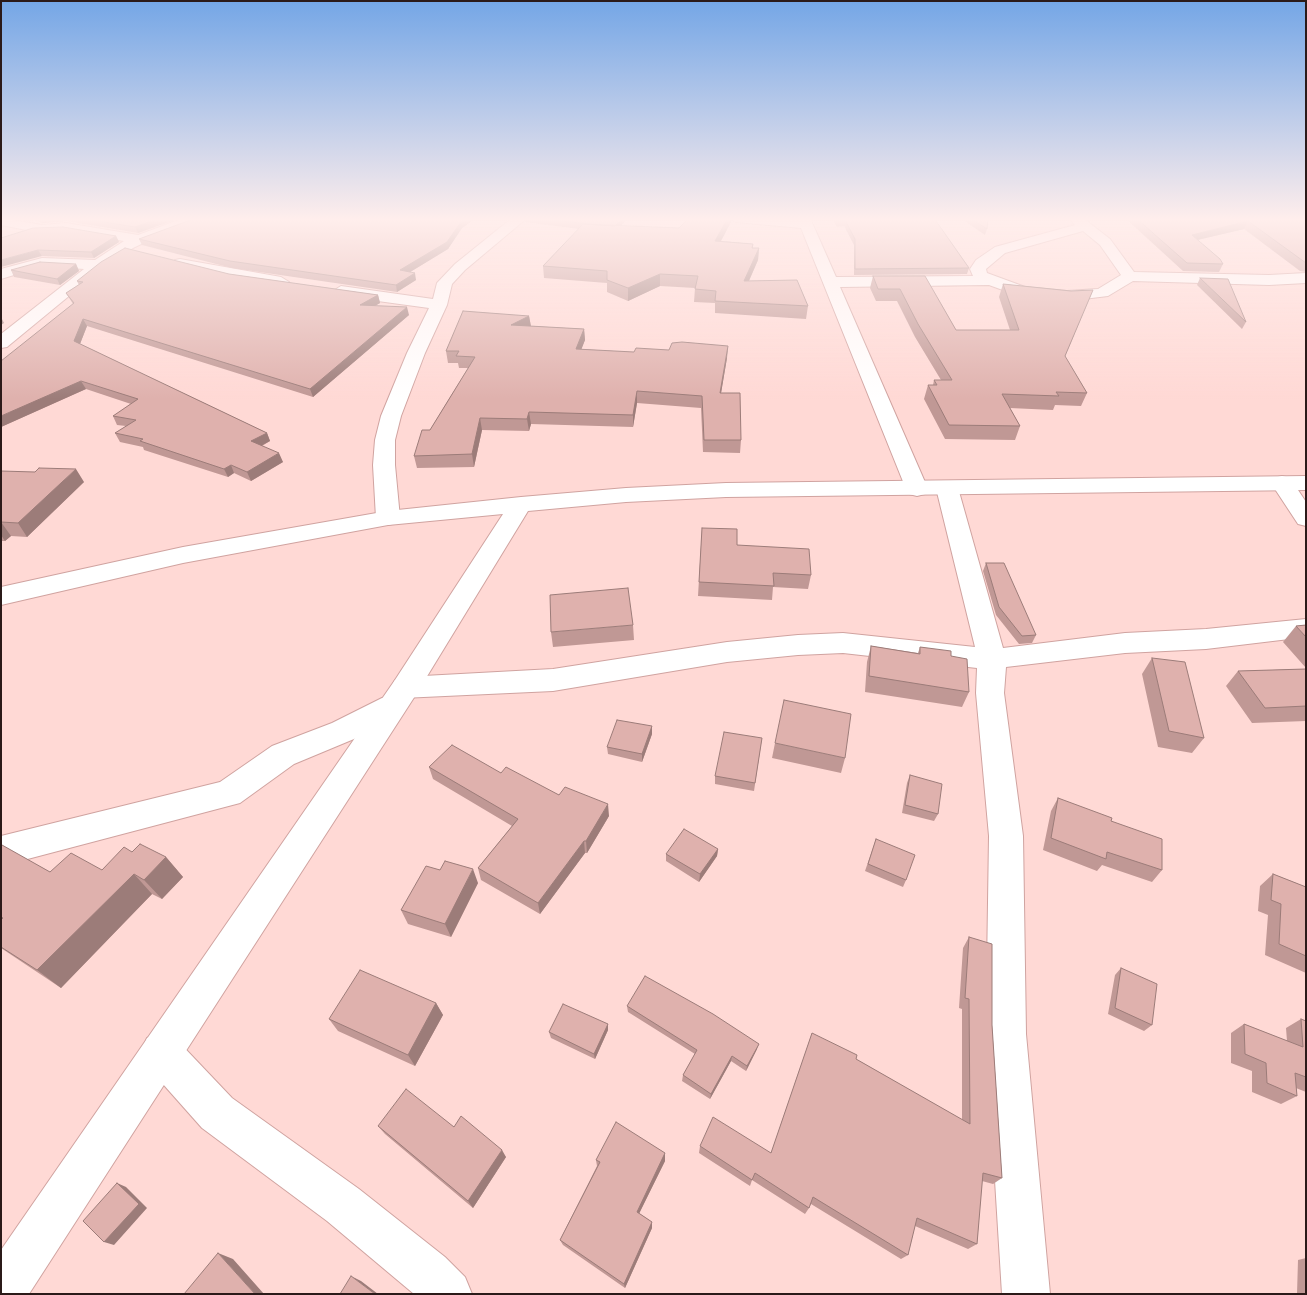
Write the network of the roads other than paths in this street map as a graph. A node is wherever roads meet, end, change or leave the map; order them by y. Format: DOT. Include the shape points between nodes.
graph roads {
  1 [pos="81,278"];
  2 [pos="255,278"];
  3 [pos="448,278"];
  4 [pos="830,278"];
  5 [pos="986,278"];
  6 [pos="1126,278"];
  7 [pos="1215,278"];
  8 [pos="1298,278"];
  9 [pos="989,280"];
  10 [pos="832,282"];
  11 [pos="298,285"];
  12 [pos="327,289"];
  13 [pos="438,305"];
  14 [pos="1,343"];
  15 [pos="1282,483"];
  16 [pos="1306,483"];
  17 [pos="932,488"];
  18 [pos="522,504"];
  19 [pos="388,518"];
  20 [pos="1306,519"];
  21 [pos="1,596"];
  22 [pos="1306,628"];
  23 [pos="992,659"];
  24 [pos="398,697"];
  25 [pos="1,851"];
  26 [pos="161,1052"];
  27 [pos="1,1293"];
  28 [pos="448,1294"];
  29 [pos="1026,1294"];
  1 -- 14 [label="street"];
  2 -- 11 [label="street"];
  3 -- 13 [label="street"];
  4 -- 10 [label="street"];
  5 -- 9 [label="street"];
  6 -- 9 [label="street" via="1102,293 1067,296 1022,292"];
  7 -- 8 [label="street"];
  9 -- 10 [label="street"];
  10 -- 17 [label="street"];
  12 -- 13 [label="street"];
  13 -- 19 [label="street" via="391,416 385,440"];
  15 -- 16 [label="street"];
  15 -- 17 [label="street"];
  15 -- 20 [label="street"];
  17 -- 18 [label="street" via="726,490 626,494"];
  17 -- 23 [label="street"];
  18 -- 19 [label="street"];
  18 -- 24 [label="street"];
  19 -- 21 [label="street" via="183,555"];
  22 -- 23 [label="street" via="1206,639 1124,643"];
  23 -- 24 [label="street" via="844,643 798,645 727,652 553,680"];
  23 -- 29 [label="street" via="990,694 1006,836 1006,1034"];
  24 -- 25 [label="street" via="344,731 283,755 229,793"];
  24 -- 26 [label="street"];
  26 -- 27 [label="street"];
  26 -- 28 [label="street" via="218,1113 342,1204"];
}
